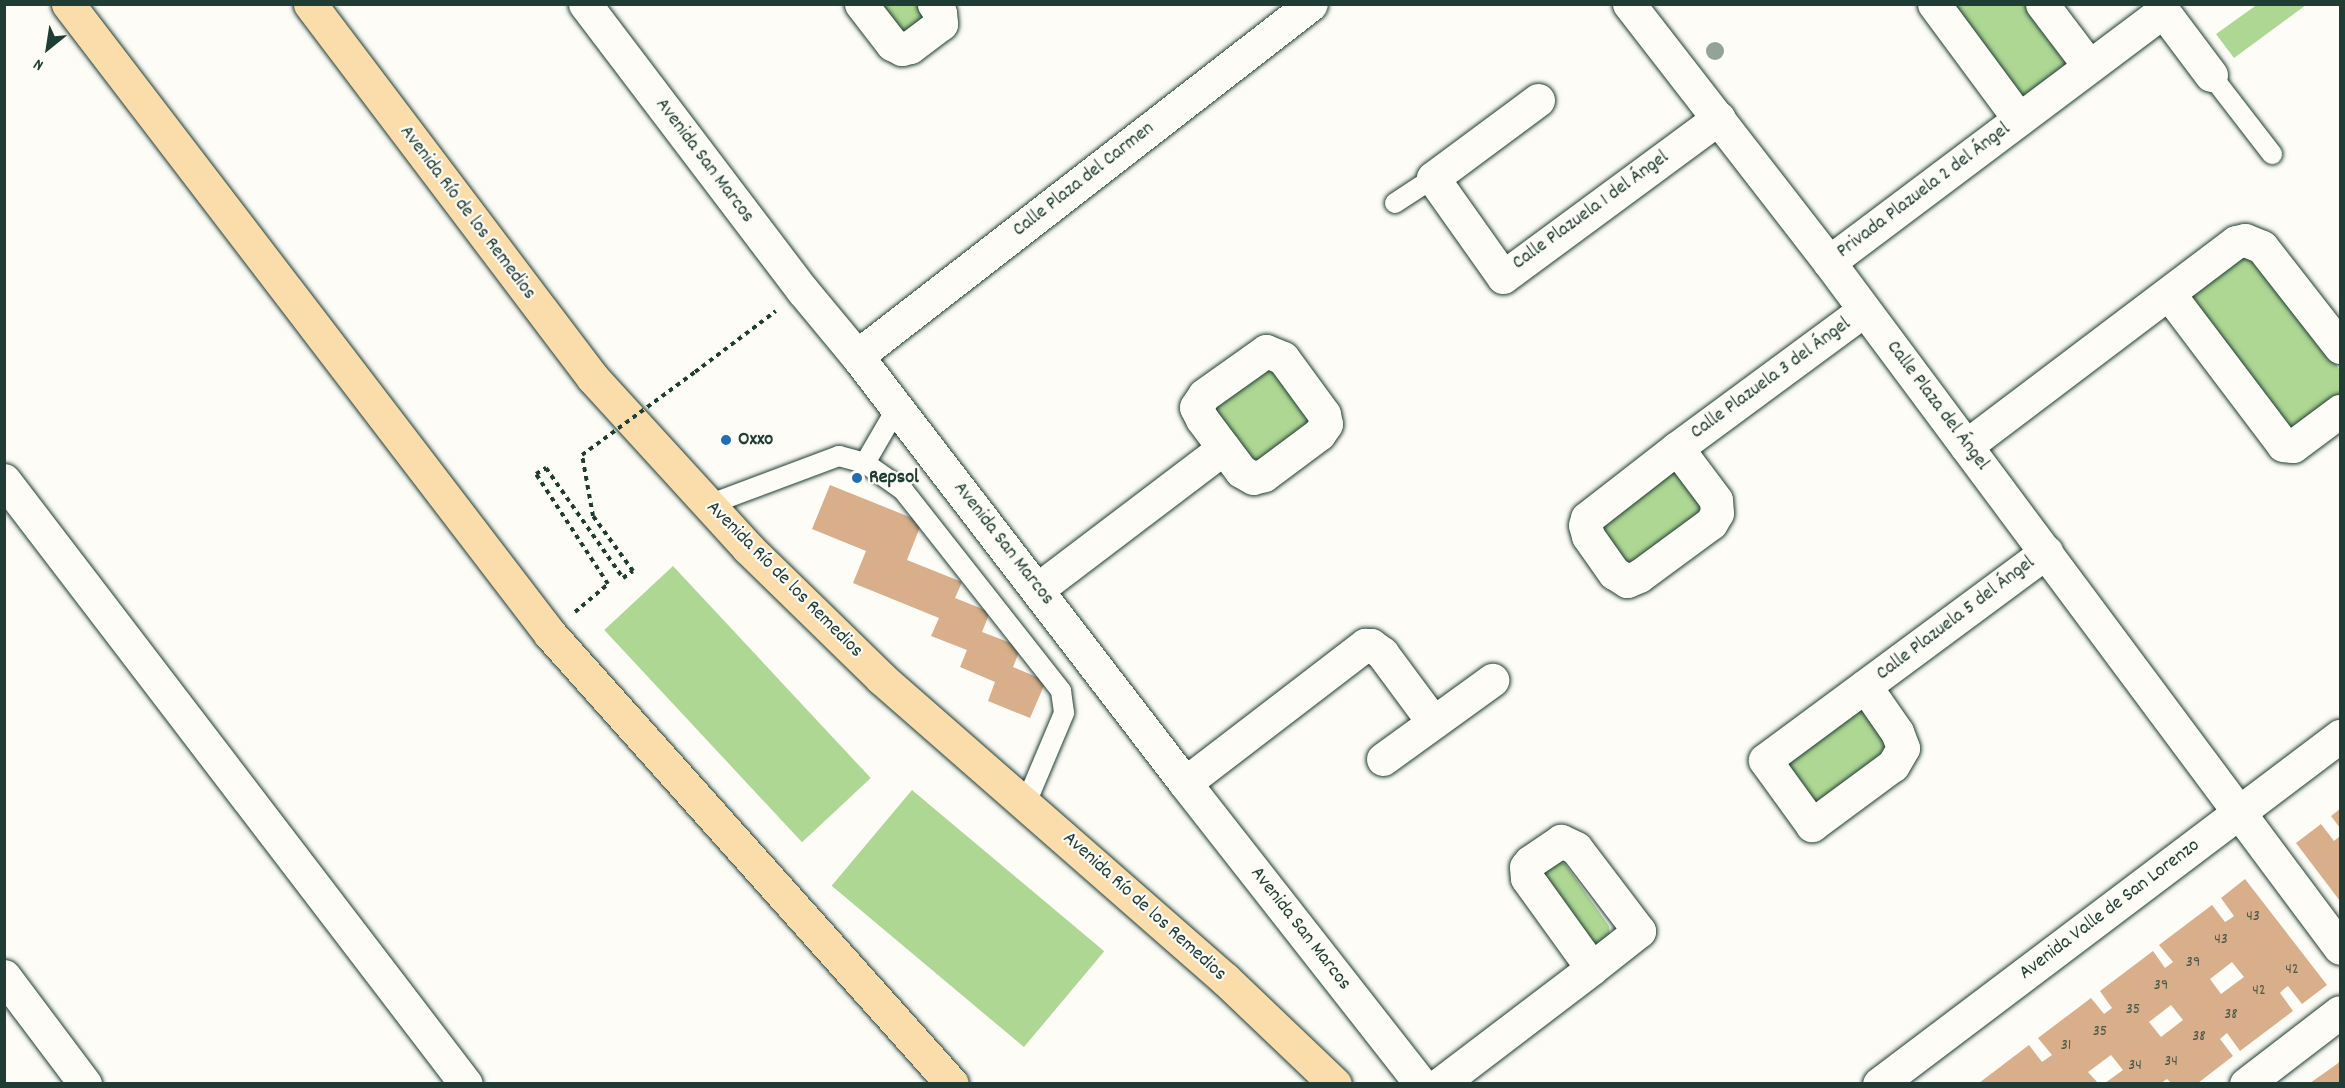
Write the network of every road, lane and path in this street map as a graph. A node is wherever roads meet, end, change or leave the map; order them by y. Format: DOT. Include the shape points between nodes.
graph roads {
  1 [pos="68,4"];
  2 [pos="310,4"];
  3 [pos="861,4"];
  4 [pos="934,4"];
  5 [pos="1311,4"];
  6 [pos="1629,4"];
  7 [pos="1934,4"];
  8 [pos="2042,4"];
  9 [pos="586,5"];
  10 [pos="2168,8"];
  11 [pos="2089,66"];
  12 [pos="2211,75"];
  13 [pos="1538,100"];
  14 [pos="1719,118"];
  15 [pos="2019,119"];
  16 [pos="2272,154"];
  17 [pos="1433,178"];
  18 [pos="1395,203"];
  19 [pos="1828,262"];
  20 [pos="2169,294"];
  21 [pos="1864,310"];
  22 [pos="742,336"];
  23 [pos="2340,347"];
  24 [pos="857,356"];
  25 [pos="897,408"];
  26 [pos="2340,411"];
  27 [pos="1966,446"];
  28 [pos="1224,448"];
  29 [pos="1677,448"];
  30 [pos="865,463"];
  31 [pos="4,480"];
  32 [pos="708,505"];
  33 [pos="2046,552"];
  34 [pos="1038,589"];
  35 [pos="550,634"];
  36 [pos="1492,680"];
  37 [pos="1865,686"];
  38 [pos="1433,722"];
  39 [pos="2340,736"];
  40 [pos="1383,759"];
  41 [pos="1185,783"];
  42 [pos="1026,803"];
  43 [pos="2238,813"];
  44 [pos="2340,948"];
  45 [pos="1592,968"];
  46 [pos="4,976"];
  47 [pos="2340,1012"];
  48 [pos="85,1083"];
  49 [pos="466,1083"];
  50 [pos="952,1083"];
  51 [pos="1335,1083"];
  52 [pos="1421,1083"];
  53 [pos="1440,1083"];
  54 [pos="1880,1083"];
  55 [pos="2246,1083"];
  1 -- 35 [label="highway"];
  2 -- 32 [label="highway, Avenida Río de los Remedios" via="593,378"];
  3 -- 4 [label="street" via="892,44 902,49 941,24"];
  5 -- 24 [label="street, Calle Plaza del Carmen"];
  6 -- 14 [label="street, Calle Plaza del Ángel"];
  7 -- 15 [label="street, Privada Plazuela 2 del Ángel"];
  8 -- 11 [label="street"];
  9 -- 24 [label="street, Avenida San Marcos" via="803,291"];
  10 -- 11 [label="street, Privada Plazuela 2 del Ángel"];
  10 -- 12 [label="street, Privada Plazuela 2 del Ángel"];
  11 -- 15 [label="street, Privada Plazuela 2 del Ángel"];
  12 -- 16 [label="lane"];
  13 -- 17 [label="street"];
  14 -- 17 [label="street, Calle Plazuela 1 del Ángel" via="1503,277"];
  14 -- 19 [label="street, Calle Plaza del Ángel"];
  15 -- 19 [label="street, Privada Plazuela 2 del Ángel"];
  17 -- 18 [label="lane"];
  19 -- 21 [label="street, Calle Plaza del Ángel"];
  20 -- 23 [label="street" via="2236,242 2253,242 2270,255"];
  20 -- 26 [label="street" via="2283,445 2293,446"];
  20 -- 27 [label="street"];
  21 -- 27 [label="street, Calle Plaza del Ángel"];
  21 -- 29 [label="street, Calle Plazuela 3 del Ángel"];
  22 -- 35 [label="path, bridge" via="582,455 593,516 633,571 623,578 546,468 536,474 608,584"];
  24 -- 25 [label="street, Avenida San Marcos"];
  25 -- 30 [label="lane"];
  25 -- 34 [label="street, Avenida San Marcos"];
  27 -- 33 [label="street, Calle Plaza del Ángel"];
  28 -- 34 [label="street"];
  30 -- 32 [label="lane" via="839,456"];
  30 -- 42 [label="lane" via="903,490 1061,692 1064,713"];
  31 -- 49 [label="street"];
  32 -- 42 [label="highway, Avenida Río de los Remedios" via="881,678"];
  33 -- 37 [label="street, Calle Plazuela 5 del Ángel"];
  33 -- 43 [label="street, Calle Plaza del Ángel"];
  34 -- 41 [label="street, Avenida San Marcos"];
  35 -- 50 [label="highway"];
  36 -- 38 [label="street"];
  37 -- 37 [label="street, Calle Plazuela 5 del Ángel" via="1897,732 1903,748 1893,765 1812,825 1766,760"];
  38 -- 40 [label="street"];
  38 -- 41 [label="street" via="1382,653 1371,645 1359,647"];
  39 -- 43 [label="street, Avenida Valle de San Lorenzo"];
  41 -- 52 [label="street, Avenida San Marcos"];
  42 -- 51 [label="highway, Avenida Río de los Remedios" via="1225,979"];
  43 -- 44 [label="street, Calle Plaza del Ángel"];
  43 -- 54 [label="street, Avenida Valle de San Lorenzo"];
  45 -- 53 [label="street"];
  46 -- 48 [label="street"];
  47 -- 55 [label="street"];
}
